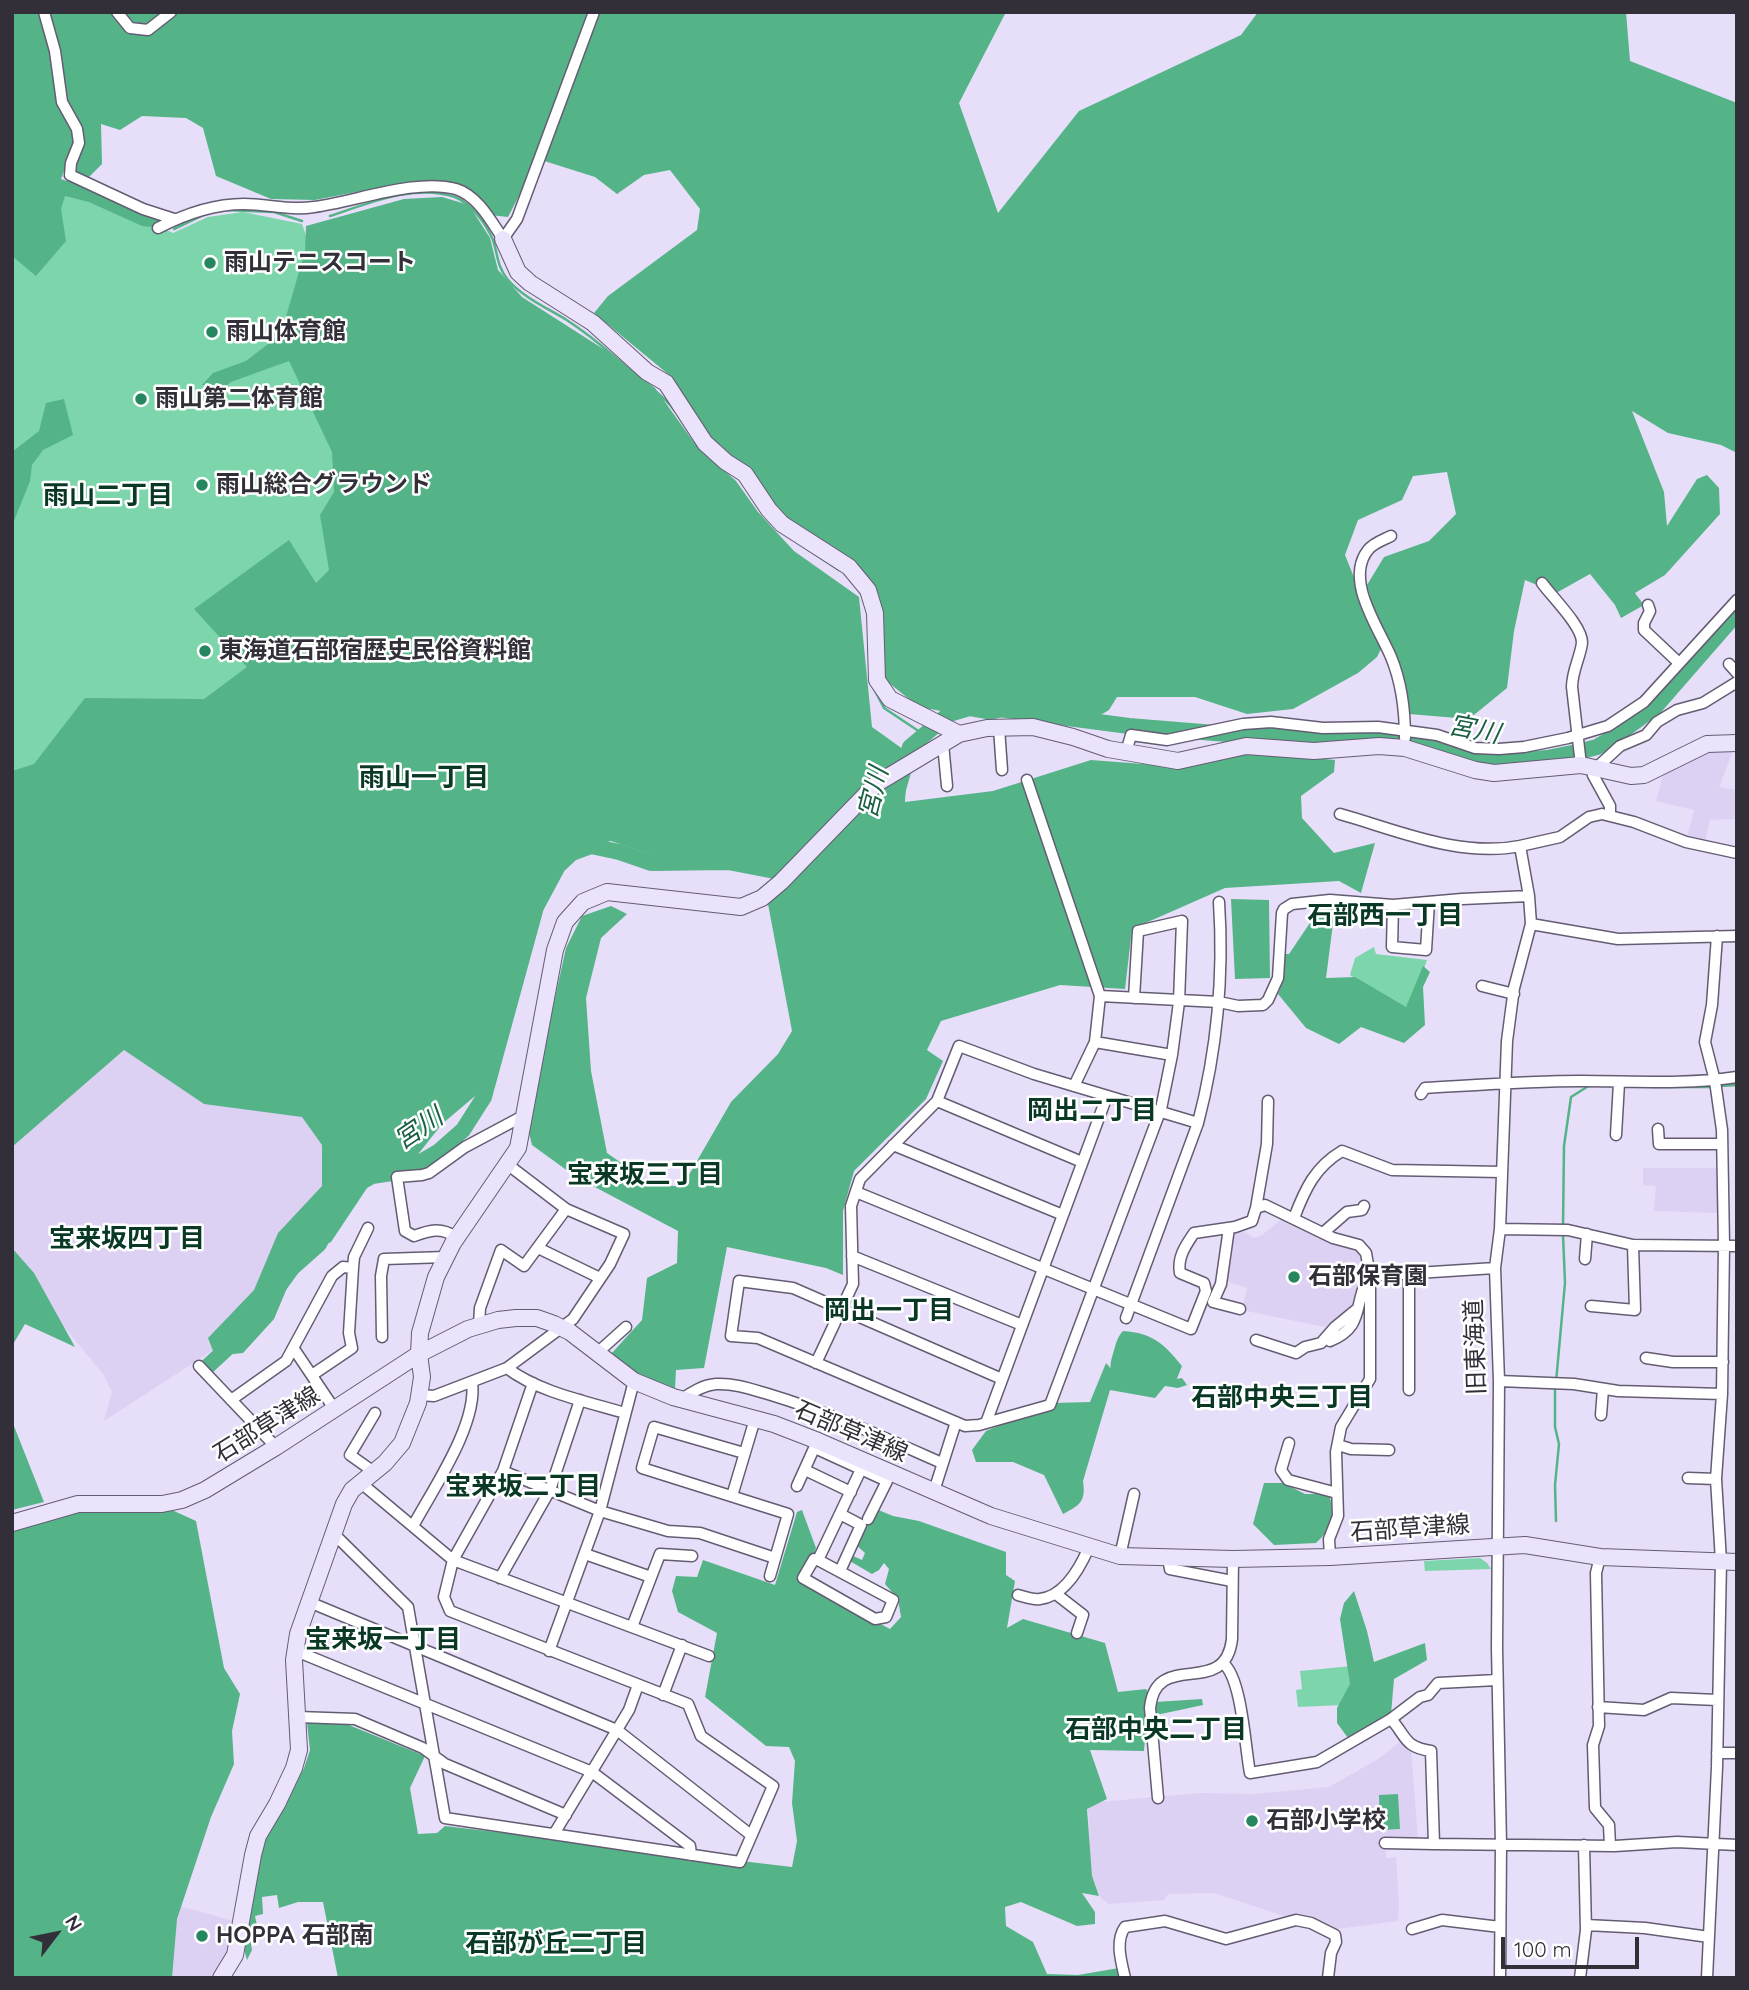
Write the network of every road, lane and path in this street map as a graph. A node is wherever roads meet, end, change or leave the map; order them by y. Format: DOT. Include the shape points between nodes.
graph roads {
  1 [pos="44,12"];
  2 [pos="117,12"];
  3 [pos="172,12"];
  4 [pos="594,12"];
  5 [pos="174,219"];
  6 [pos="158,228"];
  7 [pos="503,239"];
  8 [pos="1391,536"];
  9 [pos="1542,583"];
  10 [pos="1737,589"];
  11 [pos="1737,600"];
  12 [pos="1648,605"];
  13 [pos="1677,661"];
  14 [pos="1737,682"];
  15 [pos="999,728"];
  16 [pos="959,734"];
  17 [pos="1579,737"];
  18 [pos="1405,739"];
  19 [pos="1737,743"];
  20 [pos="943,744"];
  21 [pos="1128,746"];
  22 [pos="1585,764"];
  23 [pos="1002,770"];
  24 [pos="1027,780"];
  25 [pos="947,786"];
  26 [pos="1340,814"];
  27 [pos="1610,815"];
  28 [pos="1520,846"];
  29 [pos="1737,853"];
  30 [pos="1530,897"];
  31 [pos="1219,902"];
  32 [pos="1429,902"];
  33 [pos="1393,905"];
  34 [pos="1531,924"];
  35 [pos="1717,936"];
  36 [pos="1737,936"];
  37 [pos="1482,986"];
  38 [pos="1514,994"];
  39 [pos="1100,996"];
  40 [pos="1135,998"];
  41 [pos="1179,1000"];
  42 [pos="1219,1002"];
  43 [pos="1095,1042"];
  44 [pos="1172,1055"];
  45 [pos="1737,1077"];
  46 [pos="1715,1081"];
  47 [pos="1504,1083"];
  48 [pos="1619,1083"];
  49 [pos="1074,1086"];
  50 [pos="1421,1094"];
  51 [pos="1107,1096"];
  52 [pos="937,1101"];
  53 [pos="1268,1101"];
  54 [pos="1160,1112"];
  55 [pos="525,1115"];
  56 [pos="1198,1123"];
  57 [pos="1658,1129"];
  58 [pos="1616,1135"];
  59 [pos="1722,1144"];
  60 [pos="893,1145"];
  61 [pos="1082,1162"];
  62 [pos="507,1164"];
  63 [pos="1502,1172"];
  64 [pos="1722,1173"];
  65 [pos="1737,1174"];
  66 [pos="856,1192"];
  67 [pos="1364,1206"];
  68 [pos="1256,1208"];
  69 [pos="566,1209"];
  70 [pos="1063,1215"];
  71 [pos="1294,1218"];
  72 [pos="368,1228"];
  73 [pos="1229,1228"];
  74 [pos="1500,1229"];
  75 [pos="1323,1233"];
  76 [pos="1587,1234"];
  77 [pos="456,1237"];
  78 [pos="1633,1245"];
  79 [pos="1724,1245"];
  80 [pos="1737,1246"];
  81 [pos="538,1248"];
  82 [pos="852,1256"];
  83 [pos="446,1257"];
  84 [pos="1585,1259"];
  85 [pos="353,1268"];
  86 [pos="1494,1268"];
  87 [pos="1043,1269"];
  88 [pos="1409,1275"];
  89 [pos="1370,1276"];
  90 [pos="600,1278"];
  91 [pos="1093,1290"];
  92 [pos="1130,1306"];
  93 [pos="1591,1306"];
  94 [pos="841,1309"];
  95 [pos="1240,1309"];
  96 [pos="1357,1309"];
  97 [pos="1126,1318"];
  98 [pos="480,1325"];
  99 [pos="1022,1325"];
  100 [pos="561,1327"];
  101 [pos="626,1327"];
  102 [pos="382,1338"];
  103 [pos="1256,1340"];
  104 [pos="1330,1341"];
  105 [pos="294,1349"];
  106 [pos="597,1353"];
  107 [pos="418,1354"];
  108 [pos="1646,1358"];
  109 [pos="1723,1362"];
  110 [pos="816,1363"];
  111 [pos="198,1366"];
  112 [pos="507,1368"];
  113 [pos="312,1375"];
  114 [pos="1002,1379"];
  115 [pos="472,1381"];
  116 [pos="634,1381"];
  117 [pos="1499,1381"];
  118 [pos="533,1383"];
  119 [pos="1603,1389"];
  120 [pos="1409,1390"];
  121 [pos="1722,1394"];
  122 [pos="419,1395"];
  123 [pos="682,1399"];
  124 [pos="231,1400"];
  125 [pos="580,1400"];
  126 [pos="335,1410"];
  127 [pos="374,1413"];
  128 [pos="625,1413"];
  129 [pos="1601,1415"];
  130 [pos="755,1419"];
  131 [pos="956,1422"];
  132 [pos="986,1423"];
  133 [pos="1289,1443"];
  134 [pos="816,1444"];
  135 [pos="1338,1444"];
  136 [pos="276,1447"];
  137 [pos="1389,1450"];
  138 [pos="744,1454"];
  139 [pos="942,1463"];
  140 [pos="864,1465"];
  141 [pos="805,1470"];
  142 [pos="503,1471"];
  143 [pos="367,1478"];
  144 [pos="1688,1478"];
  145 [pos="1716,1479"];
  146 [pos="797,1486"];
  147 [pos="550,1490"];
  148 [pos="934,1491"];
  149 [pos="851,1492"];
  150 [pos="1337,1493"];
  151 [pos="1134,1494"];
  152 [pos="732,1496"];
  153 [pos="600,1511"];
  154 [pos="840,1514"];
  155 [pos="868,1519"];
  156 [pos="12,1523"];
  157 [pos="413,1526"];
  158 [pos="333,1533"];
  159 [pos="1499,1545"];
  160 [pos="1089,1547"];
  161 [pos="584,1554"];
  162 [pos="692,1556"];
  163 [pos="1120,1556"];
  164 [pos="1330,1557"];
  165 [pos="1600,1557"];
  166 [pos="775,1558"];
  167 [pos="1168,1558"];
  168 [pos="1233,1559"];
  169 [pos="453,1560"];
  170 [pos="818,1560"];
  171 [pos="1729,1562"];
  172 [pos="840,1571"];
  173 [pos="770,1576"];
  174 [pos="651,1577"];
  175 [pos="500,1578"];
  176 [pos="853,1579"];
  177 [pos="1233,1581"];
  178 [pos="1056,1594"];
  179 [pos="1018,1595"];
  180 [pos="843,1600"];
  181 [pos="309,1602"];
  182 [pos="567,1602"];
  183 [pos="632,1627"];
  184 [pos="1077,1633"];
  185 [pos="682,1645"];
  186 [pos="415,1646"];
  187 [pos="296,1651"];
  188 [pos="549,1651"];
  189 [pos="709,1656"];
  190 [pos="1224,1664"];
  191 [pos="1497,1680"];
  192 [pos="638,1685"];
  193 [pos="663,1695"];
  194 [pos="1717,1700"];
  195 [pos="425,1704"];
  196 [pos="1598,1707"];
  197 [pos="298,1717"];
  198 [pos="1391,1719"];
  199 [pos="617,1730"];
  200 [pos="1717,1753"];
  201 [pos="1737,1753"];
  202 [pos="434,1756"];
  203 [pos="592,1772"];
  204 [pos="1158,1798"];
  205 [pos="566,1815"];
  206 [pos="554,1835"];
  207 [pos="751,1835"];
  208 [pos="1385,1843"];
  209 [pos="1434,1844"];
  210 [pos="1713,1844"];
  211 [pos="1501,1845"];
  212 [pos="1584,1845"];
  213 [pos="1737,1845"];
  214 [pos="1611,1846"];
  215 [pos="691,1855"];
  216 [pos="1586,1925"];
  217 [pos="1500,1927"];
  218 [pos="1412,1929"];
  219 [pos="1709,1937"];
  220 [pos="221,1978"];
  221 [pos="1125,1978"];
  222 [pos="1328,1978"];
  223 [pos="1500,1978"];
  224 [pos="1580,1978"];
  225 [pos="1707,1978"];
  1 -- 5 [label="street" via="62,102 77,129 79,143 70,175"];
  2 -- 3 [label="street" via="130,28 148,30"];
  4 -- 7 [label="street" via="517,219"];
  5 -- 6 [label="street"];
  5 -- 7 [label="street" via="223,205 304,208 405,189 442,188 455,189 476,201"];
  7 -- 16 [label="street" via="513,264 530,283 593,323 647,372 666,383 705,443 745,474 782,524 849,567 868,590 875,613 877,680 890,699"];
  8 -- 18 [label="street" via="1369,548 1360,564 1360,584 1392,658"];
  9 -- 17 [label="street" via="1581,634 1572,677"];
  10 -- 13 [label="street"];
  11 -- 13 [label="street"];
  12 -- 13 [label="street" via="1644,630"];
  13 -- 17 [label="street" via="1644,702 1608,726"];
  14 -- 22 [label="street" via="1703,703 1677,710 1646,735"];
  15 -- 16 [label="street"];
  15 -- 21 [label="street" via="1033,727 1108,749"];
  15 -- 23 [label="street"];
  16 -- 20 [label="street"];
  17 -- 18 [label="street" via="1499,749 1475,748 1437,735"];
  17 -- 22 [label="street"];
  18 -- 21 [label="street" via="1344,750 1246,746 1178,761"];
  18 -- 21 [label="street" via="1378,727 1323,728 1270,722 1167,740 1131,735"];
  18 -- 22 [label="street" via="1475,770 1494,773"];
  19 -- 22 [label="street" via="1707,744 1644,775"];
  20 -- 25 [label="street"];
  20 -- 55 [label="street" via="876,784 762,898 741,907 607,892 583,902 565,922 555,950"];
  22 -- 27 [label="street" via="1610,806"];
  24 -- 39 [label="street"];
  26 -- 28 [label="street" via="1450,845 1498,850"];
  27 -- 28 [label="street" via="1589,817 1560,837"];
  27 -- 29 [label="street" via="1686,842"];
  28 -- 30 [label="street, 旧東海道"];
  30 -- 32 [label="street"];
  30 -- 34 [label="street, 旧東海道"];
  31 -- 42 [label="street"];
  32 -- 33 [label="street"];
  32 -- 33 [label="street" via="1426,950 1392,947"];
  33 -- 42 [label="street" via="1330,901 1287,906 1282,913 1278,978 1268,1000 1251,1006"];
  34 -- 35 [label="street" via="1618,939"];
  34 -- 38 [label="street, 旧東海道"];
  35 -- 36 [label="street"];
  35 -- 46 [label="street" via="1705,1042"];
  37 -- 38 [label="street"];
  38 -- 47 [label="street, 旧東海道"];
  39 -- 40 [label="street"];
  39 -- 43 [label="street"];
  40 -- 41 [label="street"];
  40 -- 41 [label="street" via="1138,931 1182,921"];
  41 -- 42 [label="street"];
  41 -- 44 [label="street"];
  42 -- 56 [label="street"];
  43 -- 44 [label="street"];
  43 -- 49 [label="street"];
  44 -- 54 [label="street"];
  45 -- 46 [label="street"];
  46 -- 48 [label="street"];
  46 -- 59 [label="street"];
  47 -- 48 [label="street"];
  47 -- 50 [label="street" via="1425,1087"];
  47 -- 63 [label="street, 旧東海道"];
  48 -- 58 [label="street"];
  49 -- 51 [label="street"];
  49 -- 52 [label="street" via="959,1046"];
  51 -- 54 [label="street"];
  51 -- 61 [label="street"];
  52 -- 60 [label="street"];
  52 -- 61 [label="street"];
  53 -- 68 [label="street" via="1267,1144"];
  54 -- 56 [label="street"];
  54 -- 91 [label="street"];
  55 -- 62 [label="street" via="519,1148"];
  55 -- 77 [label="street" via="465,1147 429,1173 397,1177 405,1231 414,1236 433,1229"];
  56 -- 92 [label="street"];
  57 -- 59 [label="street" via="1659,1144"];
  59 -- 64 [label="street"];
  60 -- 66 [label="street" via="860,1179"];
  60 -- 70 [label="street"];
  61 -- 70 [label="street"];
  62 -- 69 [label="street"];
  62 -- 77 [label="street"];
  63 -- 71 [label="street" via="1392,1170 1342,1151 1313,1175"];
  63 -- 74 [label="street, 旧東海道"];
  64 -- 65 [label="street"];
  64 -- 79 [label="street"];
  66 -- 82 [label="street" via="851,1206"];
  66 -- 87 [label="street"];
  67 -- 75 [label="street" via="1347,1212"];
  68 -- 71 [label="street" via="1265,1205"];
  68 -- 73 [label="street" via="1252,1221"];
  69 -- 81 [label="street"];
  69 -- 90 [label="street" via="624,1234"];
  70 -- 87 [label="street"];
  71 -- 75 [label="street"];
  72 -- 85 [label="street"];
  73 -- 92 [label="street" via="1194,1233 1183,1250 1180,1273 1204,1283 1206,1291 1191,1329"];
  73 -- 95 [label="street" via="1221,1284 1213,1302"];
  74 -- 76 [label="street"];
  74 -- 86 [label="street, 旧東海道"];
  75 -- 89 [label="street" via="1359,1245 1366,1253"];
  76 -- 78 [label="street"];
  76 -- 84 [label="street"];
  77 -- 83 [label="street"];
  78 -- 79 [label="street"];
  78 -- 93 [label="street" via="1635,1310"];
  79 -- 80 [label="street"];
  79 -- 109 [label="street"];
  81 -- 90 [label="street"];
  81 -- 98 [label="street" via="524,1266 501,1250 480,1308"];
  82 -- 94 [label="street" via="853,1284"];
  82 -- 99 [label="street"];
  83 -- 102 [label="street" via="384,1259"];
  83 -- 107 [label="street" via="419,1333"];
  85 -- 105 [label="street" via="343,1267 331,1276"];
  85 -- 113 [label="street" via="352,1348"];
  86 -- 88 [label="street"];
  86 -- 117 [label="street, 旧東海道"];
  87 -- 91 [label="street"];
  87 -- 99 [label="street"];
  88 -- 89 [label="street"];
  88 -- 120 [label="street"];
  89 -- 96 [label="street"];
  89 -- 135 [label="street" via="1370,1379 1341,1427"];
  90 -- 100 [label="street" via="573,1319"];
  91 -- 92 [label="street"];
  91 -- 132 [label="street" via="1050,1405"];
  92 -- 97 [label="street"];
  94 -- 110 [label="street"];
  94 -- 110 [label="street" via="793,1288 739,1281 731,1336 758,1338"];
  94 -- 114 [label="street"];
  96 -- 103 [label="street" via="1321,1343 1296,1353"];
  96 -- 104 [label="street" via="1351,1329"];
  98 -- 100 [label="street, 石部草津線" via="537,1318"];
  98 -- 107 [label="street, 石部草津線"];
  99 -- 114 [label="street"];
  100 -- 106 [label="street, 石部草津線"];
  100 -- 112 [label="street"];
  101 -- 106 [label="street"];
  105 -- 113 [label="street"];
  105 -- 124 [label="street" via="286,1361"];
  106 -- 116 [label="street, 石部草津線"];
  107 -- 122 [label="street"];
  107 -- 126 [label="street, 石部草津線"];
  108 -- 109 [label="street"];
  109 -- 121 [label="street"];
  110 -- 131 [label="street"];
  111 -- 124 [label="street"];
  112 -- 115 [label="street"];
  112 -- 118 [label="street"];
  113 -- 126 [label="street"];
  114 -- 132 [label="street"];
  115 -- 122 [label="street" via="434,1396"];
  115 -- 157 [label="street" via="474,1395 456,1449"];
  116 -- 123 [label="street, 石部草津線"];
  116 -- 128 [label="street"];
  117 -- 119 [label="street"];
  117 -- 159 [label="street, 旧東海道"];
  118 -- 125 [label="street"];
  118 -- 142 [label="street"];
  119 -- 121 [label="street"];
  119 -- 129 [label="street"];
  121 -- 145 [label="street"];
  122 -- 143 [label="street" via="402,1443"];
  123 -- 130 [label="street, 石部草津線"];
  123 -- 139 [label="street" via="715,1384 738,1385 857,1426"];
  124 -- 136 [label="street"];
  125 -- 128 [label="street"];
  125 -- 147 [label="street"];
  126 -- 136 [label="street, 石部草津線"];
  127 -- 143 [label="street" via="350,1455"];
  128 -- 153 [label="street"];
  130 -- 134 [label="street, 石部草津線"];
  130 -- 138 [label="street"];
  131 -- 132 [label="street" via="965,1426"];
  131 -- 139 [label="street"];
  133 -- 150 [label="street" via="1281,1470 1288,1480"];
  134 -- 140 [label="street, 石部草津線"];
  134 -- 141 [label="street"];
  135 -- 137 [label="street"];
  135 -- 150 [label="street"];
  136 -- 156 [label="street, 石部草津線" via="181,1500 78,1504"];
  138 -- 152 [label="street"];
  138 -- 152 [label="street" via="654,1427 642,1468"];
  139 -- 148 [label="street"];
  140 -- 148 [label="street, 石部草津線"];
  140 -- 149 [label="street"];
  140 -- 155 [label="street" via="887,1481"];
  141 -- 146 [label="street"];
  141 -- 149 [label="street"];
  142 -- 147 [label="street"];
  142 -- 169 [label="street"];
  143 -- 157 [label="street"];
  143 -- 158 [label="street" via="352,1490"];
  144 -- 145 [label="street"];
  145 -- 171 [label="street"];
  147 -- 153 [label="street"];
  147 -- 175 [label="street"];
  148 -- 160 [label="street, 石部草津線" via="991,1516"];
  149 -- 154 [label="street"];
  150 -- 164 [label="street"];
  151 -- 163 [label="street"];
  152 -- 166 [label="street" via="788,1514"];
  153 -- 161 [label="street"];
  153 -- 166 [label="street" via="668,1531 700,1533"];
  154 -- 170 [label="street"];
  154 -- 172 [label="street" via="861,1525"];
  157 -- 169 [label="street"];
  158 -- 181 [label="street"];
  158 -- 186 [label="street" via="408,1607"];
  159 -- 164 [label="street, 石部草津線"];
  159 -- 165 [label="street, 石部草津線"];
  159 -- 191 [label="street, 旧東海道"];
  160 -- 163 [label="street, 石部草津線"];
  160 -- 178 [label="street"];
  161 -- 174 [label="street"];
  161 -- 182 [label="street"];
  162 -- 174 [label="street" via="660,1553"];
  163 -- 167 [label="street, 石部草津線"];
  164 -- 168 [label="street, 石部草津線"];
  165 -- 171 [label="street, 石部草津線"];
  165 -- 196 [label="street" via="1596,1573"];
  166 -- 173 [label="street"];
  167 -- 168 [label="street, 石部草津線"];
  167 -- 177 [label="street" via="1170,1569"];
  168 -- 177 [label="street"];
  169 -- 175 [label="street"];
  169 -- 188 [label="street" via="444,1597 450,1611"];
  170 -- 172 [label="street"];
  170 -- 180 [label="street" via="814,1559 803,1578"];
  171 -- 194 [label="street"];
  172 -- 176 [label="street"];
  174 -- 183 [label="street"];
  175 -- 182 [label="street"];
  176 -- 180 [label="street"];
  176 -- 180 [label="street" via="893,1600 886,1617 875,1619"];
  177 -- 190 [label="street" via="1232,1639"];
  178 -- 179 [label="street" via="1039,1599"];
  178 -- 184 [label="street" via="1083,1615"];
  181 -- 186 [label="street"];
  181 -- 187 [label="street"];
  182 -- 183 [label="street"];
  182 -- 188 [label="street"];
  183 -- 185 [label="street"];
  185 -- 189 [label="street"];
  185 -- 193 [label="street"];
  186 -- 195 [label="street"];
  186 -- 199 [label="street"];
  187 -- 195 [label="street"];
  187 -- 197 [label="street"];
  188 -- 192 [label="street"];
  190 -- 198 [label="street" via="1238,1689 1250,1773 1317,1762"];
  190 -- 204 [label="street" via="1163,1680 1151,1694"];
  191 -- 198 [label="street" via="1438,1683"];
  191 -- 211 [label="street, 旧東海道"];
  192 -- 193 [label="street"];
  192 -- 199 [label="street"];
  193 -- 207 [label="street" via="688,1704 701,1736 772,1786"];
  194 -- 196 [label="street" via="1671,1698 1644,1710"];
  194 -- 200 [label="street"];
  195 -- 202 [label="street"];
  195 -- 203 [label="street"];
  196 -- 214 [label="street" via="1592,1776 1595,1808 1609,1825"];
  197 -- 202 [label="street" via="355,1719"];
  197 -- 220 [label="street" via="299,1750 294,1768 258,1836 235,1955"];
  198 -- 209 [label="street" via="1405,1741 1431,1751"];
  199 -- 203 [label="street"];
  199 -- 207 [label="street"];
  200 -- 201 [label="street"];
  200 -- 210 [label="street"];
  202 -- 205 [label="street"];
  202 -- 206 [label="street" via="445,1818"];
  203 -- 205 [label="street"];
  203 -- 215 [label="street" via="690,1846"];
  205 -- 206 [label="street"];
  206 -- 215 [label="street"];
  207 -- 215 [label="street" via="740,1862"];
  208 -- 209 [label="street"];
  209 -- 211 [label="street"];
  210 -- 213 [label="street"];
  210 -- 214 [label="street"];
  210 -- 219 [label="street"];
  211 -- 212 [label="street"];
  211 -- 217 [label="street, 旧東海道"];
  212 -- 214 [label="street"];
  212 -- 216 [label="street"];
  216 -- 219 [label="street"];
  216 -- 224 [label="street"];
  217 -- 218 [label="street" via="1442,1920"];
  217 -- 223 [label="street, 旧東海道"];
  219 -- 225 [label="street"];
  221 -- 222 [label="street" via="1119,1935 1125,1927 1165,1921 1226,1940 1296,1920 1335,1935"];
}
